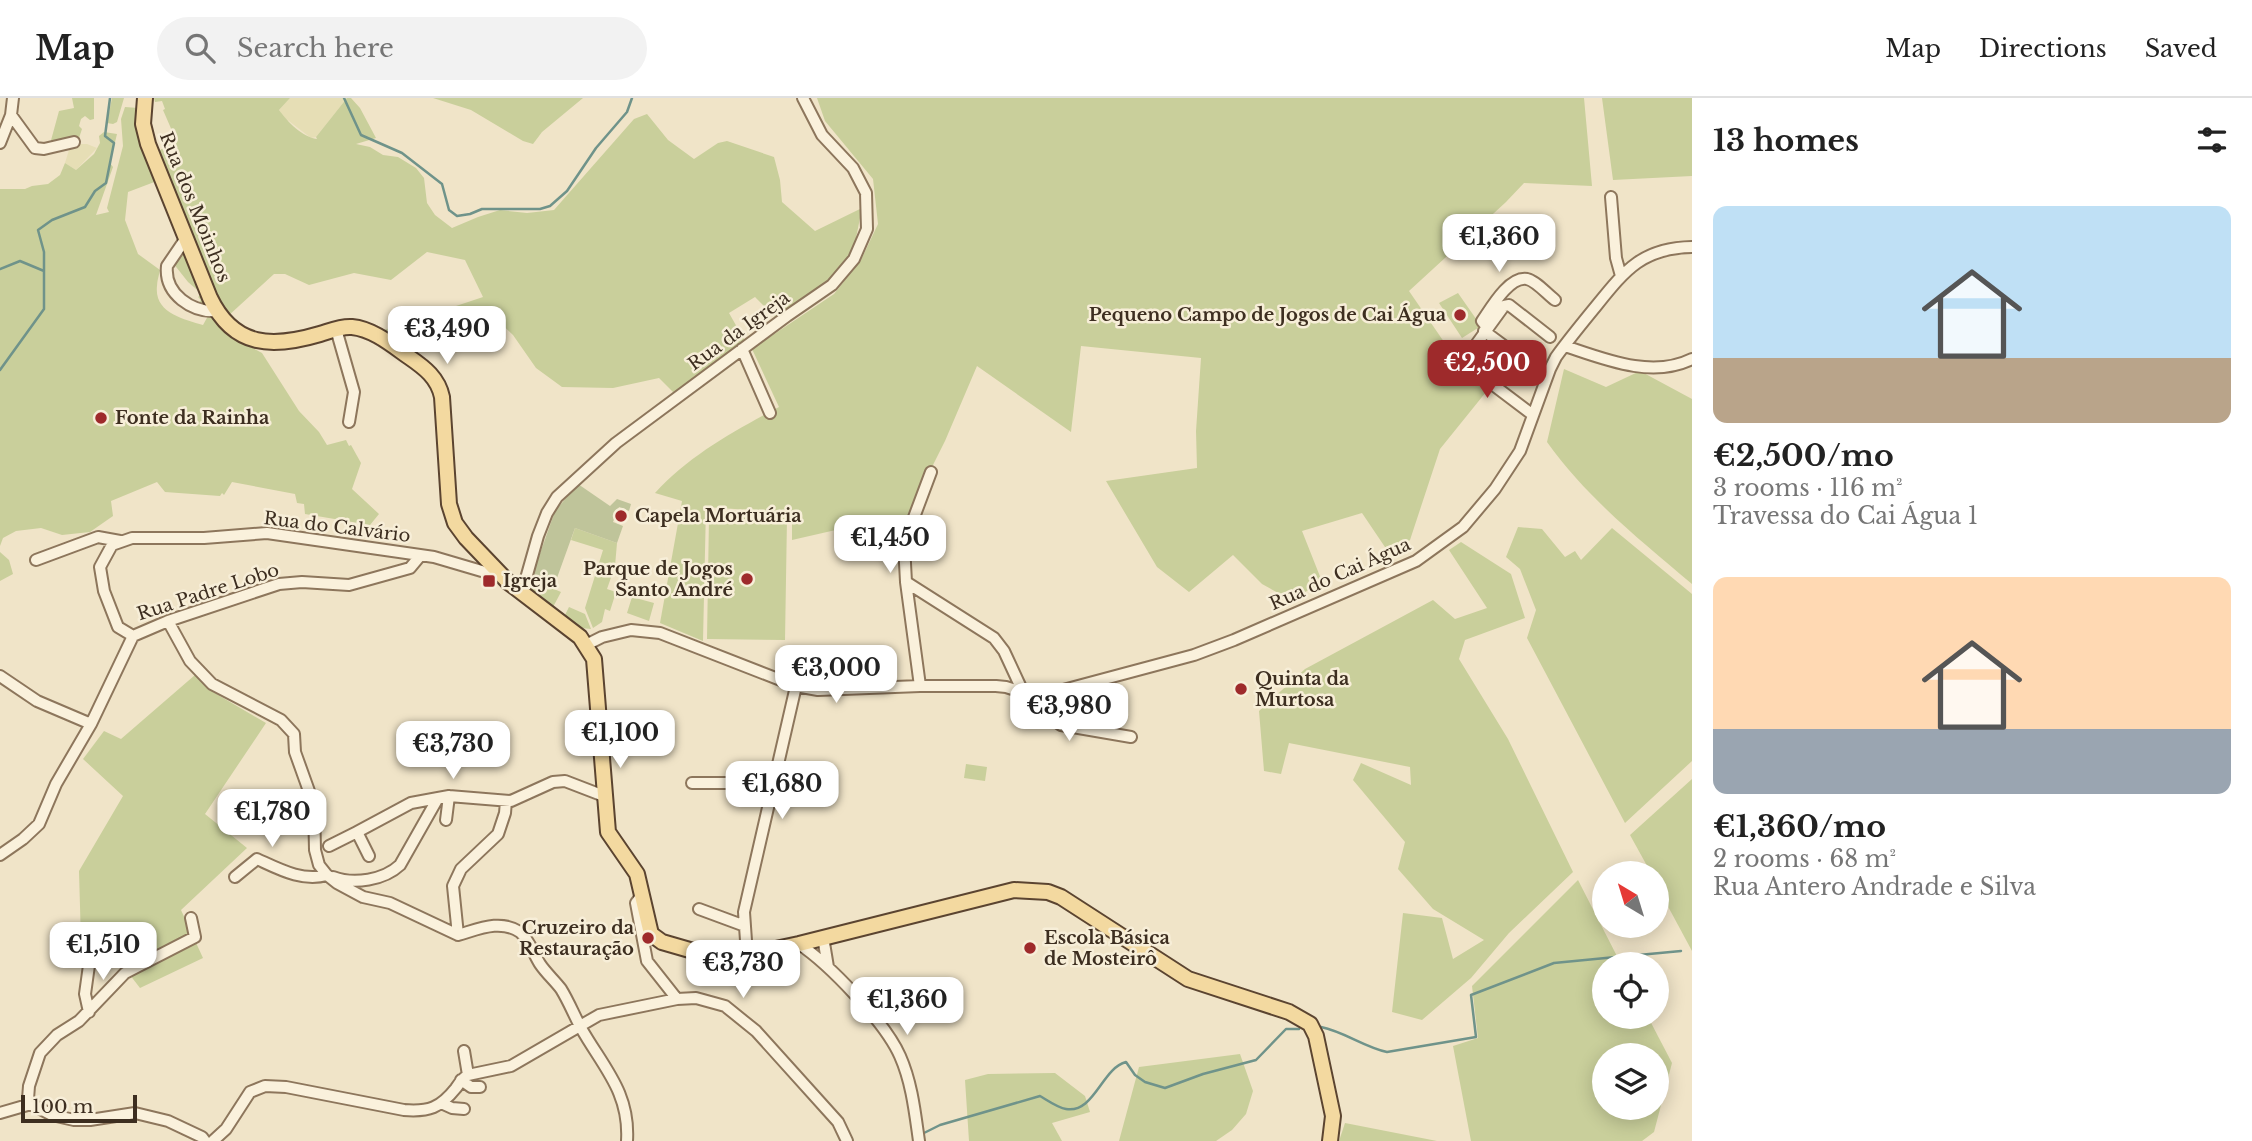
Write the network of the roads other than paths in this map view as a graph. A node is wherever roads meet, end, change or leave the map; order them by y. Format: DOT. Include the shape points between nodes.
graph roads {
  1 [pos="13,98"];
  2 [pos="145,98"];
  3 [pos="803,98"];
  4 [pos="11,115"];
  5 [pos="74,142"];
  6 [pos="0,143"];
  7 [pos="1611,197"];
  8 [pos="186,238"];
  9 [pos="1692,247"];
  10 [pos="1620,276"];
  11 [pos="1555,300"];
  12 [pos="218,311"];
  13 [pos="337,329"];
  14 [pos="1486,329"];
  15 [pos="1550,337"];
  16 [pos="1565,346"];
  17 [pos="742,349"];
  18 [pos="1692,359"];
  19 [pos="1531,366"];
  20 [pos="770,413"];
  21 [pos="1533,415"];
  22 [pos="349,422"];
  23 [pos="930,472"];
  24 [pos="122,541"];
  25 [pos="421,556"];
  26 [pos="37,560"];
  27 [pos="495,570"];
  28 [pos="906,582"];
  29 [pos="513,587"];
  30 [pos="168,621"];
  31 [pos="133,636"];
  32 [pos="586,645"];
  33 [pos="0,676"];
  34 [pos="796,686"];
  35 [pos="920,686"];
  36 [pos="1023,692"];
  37 [pos="1037,697"];
  38 [pos="91,724"];
  39 [pos="1131,737"];
  40 [pos="692,783"];
  41 [pos="774,788"];
  42 [pos="604,796"];
  43 [pos="443,797"];
  44 [pos="506,801"];
  45 [pos="446,820"];
  46 [pos="357,832"];
  47 [pos="329,846"];
  48 [pos="0,855"];
  49 [pos="369,856"];
  50 [pos="327,875"];
  51 [pos="235,877"];
  52 [pos="643,899"];
  53 [pos="699,909"];
  54 [pos="191,918"];
  55 [pos="745,926"];
  56 [pos="458,935"];
  57 [pos="823,937"];
  58 [pos="799,944"];
  59 [pos="91,951"];
  60 [pos="747,954"];
  61 [pos="828,967"];
  62 [pos="677,999"];
  63 [pos="89,1012"];
  64 [pos="580,1027"];
  65 [pos="464,1051"];
  66 [pos="465,1077"];
  67 [pos="480,1087"];
  68 [pos="442,1103"];
  69 [pos="31,1104"];
  70 [pos="464,1109"];
  71 [pos="0,1113"];
  72 [pos="205,1141"];
  73 [pos="213,1141"];
  74 [pos="627,1141"];
  75 [pos="847,1141"];
  76 [pos="919,1141"];
  77 [pos="1330,1141"];
  1 -- 4 [label="street"];
  2 -- 8 [label="main road, Rua dos Moinhos" via="145,133"];
  3 -- 17 [label="street, Rua da Igreja" via="822,135 853,168 866,193 867,229 854,259 832,285"];
  4 -- 5 [label="street" via="35,148"];
  4 -- 6 [label="street"];
  7 -- 10 [label="street"];
  8 -- 12 [label="main road, Rua dos Moinhos"];
  8 -- 12 [label="street" via="167,266 169,285 188,304"];
  9 -- 10 [label="street, Rua do Cai Água" via="1660,251"];
  10 -- 16 [label="street, Rua do Cai Água"];
  11 -- 14 [label="street" via="1529,279 1519,279 1482,321"];
  12 -- 13 [label="main road, Rua dos Moinhos" via="242,334 268,343 292,342"];
  13 -- 22 [label="street" via="354,392"];
  13 -- 27 [label="main road" via="366,331 435,379 442,397 452,516"];
  14 -- 15 [label="street" via="1509,305"];
  14 -- 19 [label="street"];
  14 -- 21 [label="street" via="1467,357 1484,378"];
  16 -- 18 [label="street" via="1618,364 1681,365"];
  16 -- 21 [label="street, Rua do Cai Água" via="1550,369"];
  17 -- 20 [label="street"];
  17 -- 29 [label="street, Rua da Igreja" via="616,443 556,497 525,582"];
  21 -- 37 [label="street, Rua do Cai Água" via="1520,450 1495,489 1463,527 1416,561 1194,655"];
  23 -- 28 [label="street" via="904,544"];
  24 -- 25 [label="street, Rua do Calvário" via="267,533"];
  24 -- 26 [label="street, Rua do Calvário" via="98,537"];
  24 -- 31 [label="street" via="112,545 100,567 118,627"];
  25 -- 27 [label="street, Rua do Calvário" via="485,572"];
  25 -- 30 [label="street, Rua Padre Lobo" via="410,568 349,585 279,584"];
  27 -- 29 [label="main road"];
  28 -- 35 [label="street"];
  28 -- 36 [label="street" via="994,638"];
  29 -- 32 [label="main road"];
  30 -- 31 [label="street, Rua Padre Lobo"];
  30 -- 50 [label="street" via="190,661 212,684 281,720 293,734 314,805 315,850"];
  31 -- 38 [label="street, Rua Padre Lobo"];
  32 -- 34 [label="street" via="631,630 660,633"];
  32 -- 42 [label="main road" via="596,664"];
  33 -- 38 [label="street" via="37,701"];
  34 -- 35 [label="street" via="818,690"];
  34 -- 41 [label="street"];
  35 -- 36 [label="street" via="996,686"];
  36 -- 37 [label="street"];
  37 -- 39 [label="street" via="1061,725"];
  38 -- 48 [label="street, Rua Padre Lobo" via="38,824"];
  40 -- 41 [label="street"];
  41 -- 55 [label="street" via="744,912"];
  42 -- 44 [label="street" via="565,781"];
  42 -- 52 [label="main road" via="608,832 634,866"];
  43 -- 44 [label="street"];
  43 -- 45 [label="street"];
  43 -- 46 [label="street" via="411,803"];
  43 -- 50 [label="street" via="391,874 356,881"];
  44 -- 56 [label="street" via="498,834 461,869 453,886"];
  46 -- 47 [label="street"];
  46 -- 49 [label="street"];
  50 -- 51 [label="street" via="315,879 289,874 257,859"];
  50 -- 56 [label="street" via="363,897 390,903"];
  52 -- 60 [label="main road" via="651,934 662,942 707,955"];
  52 -- 62 [label="street" via="636,903 648,961"];
  53 -- 55 [label="street"];
  54 -- 63 [label="street" via="195,937 125,973"];
  55 -- 60 [label="street"];
  56 -- 64 [label="street" via="490,925 505,925 523,933 572,1006"];
  57 -- 58 [label="main road"];
  57 -- 61 [label="street"];
  57 -- 77 [label="main road" via="1014,890 1061,897 1188,979 1289,1012 1310,1024 1333,1116"];
  58 -- 60 [label="main road"];
  58 -- 61 [label="street"];
  59 -- 63 [label="street" via="85,994"];
  61 -- 76 [label="street" via="881,1027 899,1055"];
  62 -- 64 [label="street" via="599,1015"];
  62 -- 75 [label="street" via="696,998 725,1006 756,1031 838,1122"];
  63 -- 69 [label="street" via="40,1053 29,1086"];
  64 -- 66 [label="street" via="511,1066"];
  64 -- 74 [label="street" via="611,1073 624,1106"];
  65 -- 66 [label="street"];
  66 -- 67 [label="street" via="471,1087"];
  66 -- 68 [label="street"];
  68 -- 70 [label="street"];
  68 -- 73 [label="street" via="422,1112 264,1086 250,1092"];
  69 -- 71 [label="street"];
  69 -- 72 [label="street" via="74,1120 152,1115"];
}
